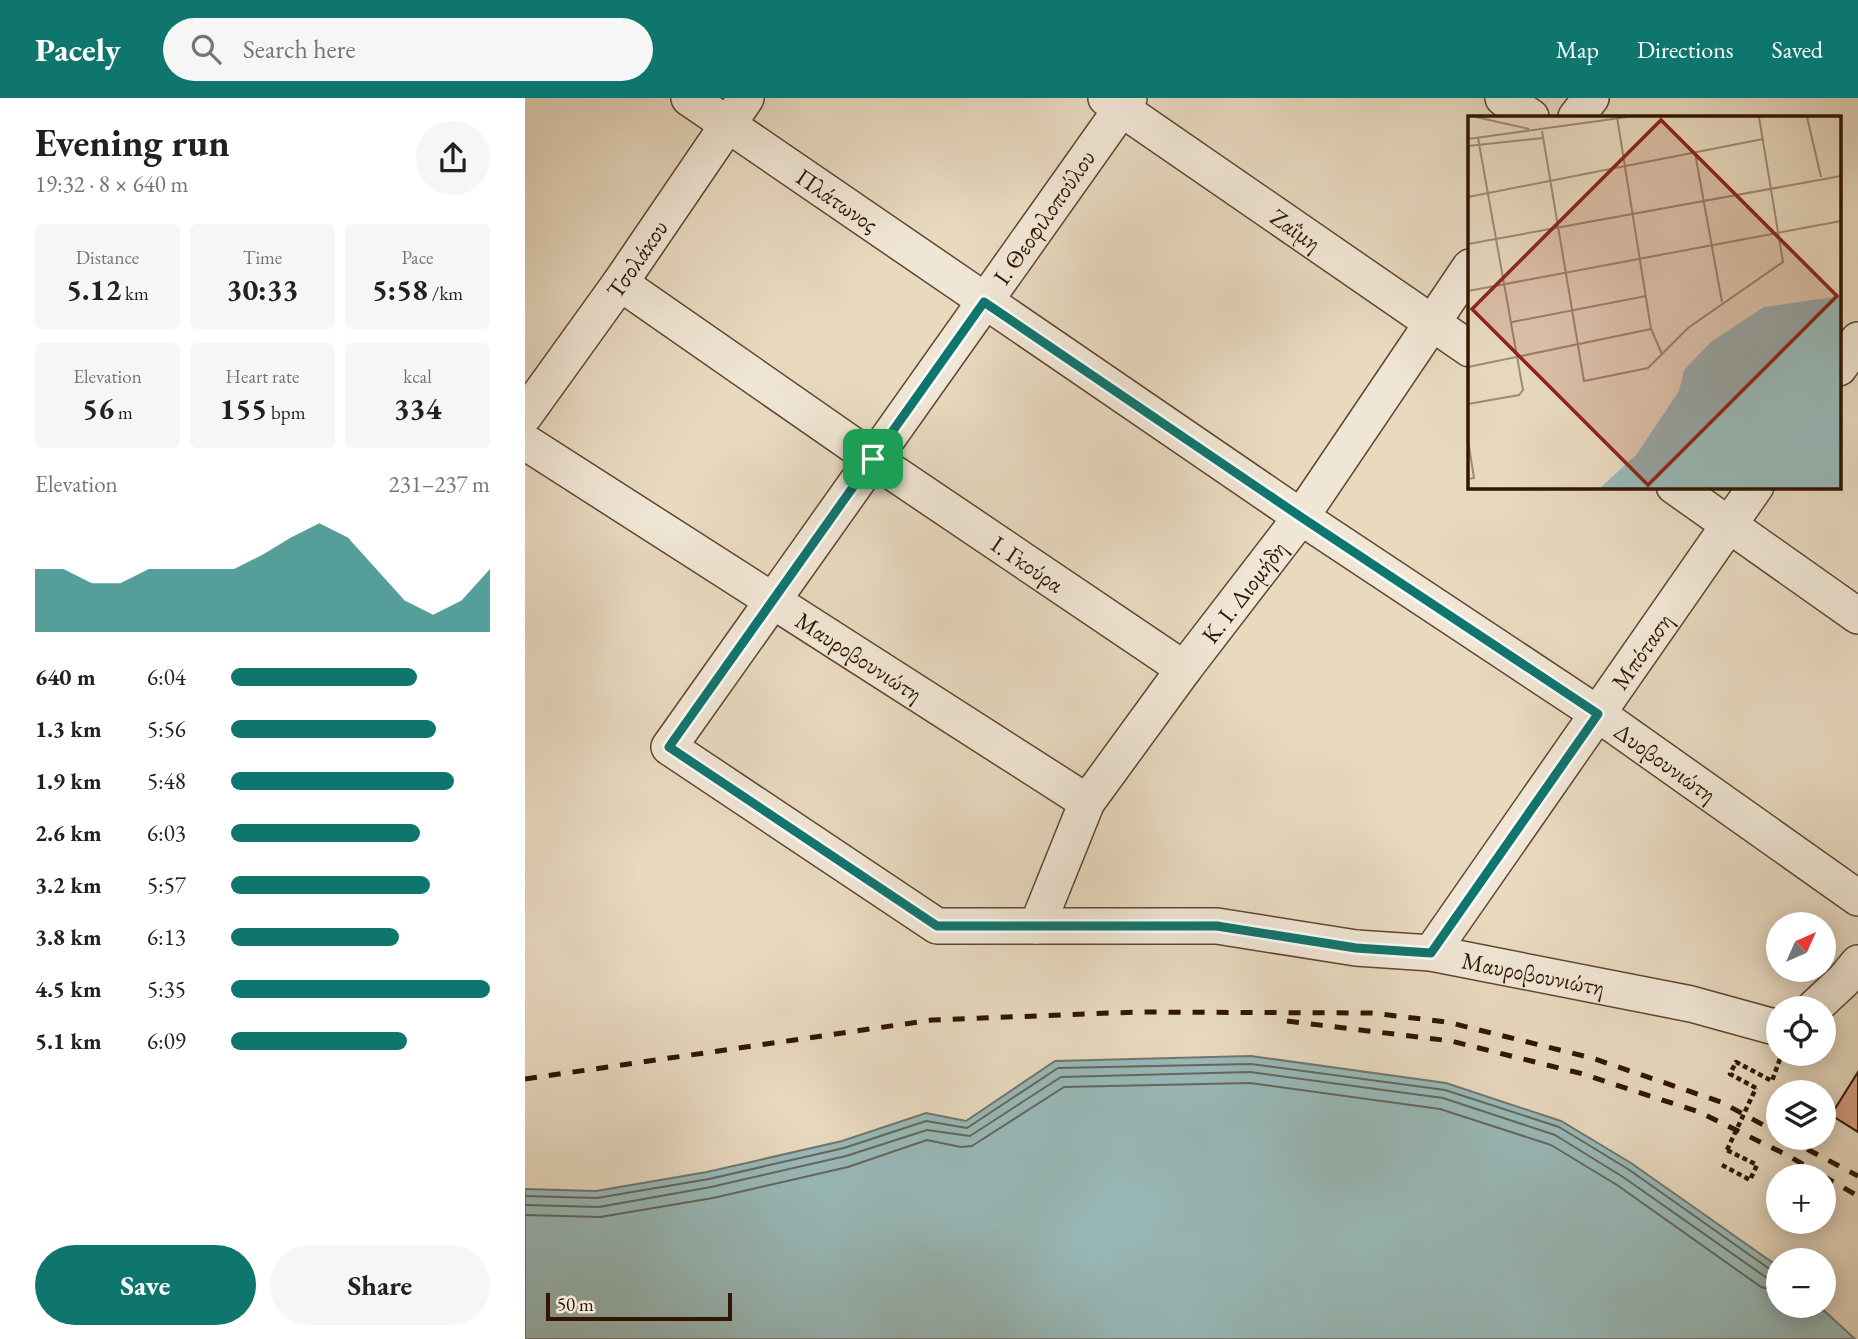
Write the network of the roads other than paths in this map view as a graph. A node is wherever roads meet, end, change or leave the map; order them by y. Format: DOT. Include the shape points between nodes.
graph roads {
  1 [pos="689,98"];
  2 [pos="1503,98"];
  3 [pos="1591,98"];
  4 [pos="1119,101"];
  5 [pos="737,111"];
  6 [pos="1530,116"];
  7 [pos="1577,116"];
  8 [pos="1468,268"];
  9 [pos="620,283"];
  10 [pos="984,302"];
  11 [pos="1841,320"];
  12 [pos="1430,322"];
  13 [pos="1858,332"];
  14 [pos="1858,340"];
  15 [pos="1468,348"];
  16 [pos="1841,365"];
  17 [pos="525,415"];
  18 [pos="525,442"];
  19 [pos="873,459"];
  20 [pos="1677,488"];
  21 [pos="1755,488"];
  22 [pos="1301,517"];
  23 [pos="1730,524"];
  24 [pos="773,601"];
  25 [pos="1858,616"];
  26 [pos="1184,669"];
  27 [pos="1598,714"];
  28 [pos="669,747"];
  29 [pos="1087,802"];
  30 [pos="1858,898"];
  31 [pos="1037,926"];
  32 [pos="1431,953"];
  33 [pos="1858,963"];
  34 [pos="1827,996"];
  35 [pos="1766,1025"];
  1 -- 5 [label="street, Πλάτωνος"];
  2 -- 6 [label="street"];
  3 -- 7 [label="street"];
  4 -- 10 [label="street, Ι. Θεοφιλοπούλου"];
  4 -- 12 [label="street, Ζαΐμη"];
  5 -- 9 [label="street, Τσολάκου"];
  5 -- 10 [label="street, Πλάτωνος"];
  8 -- 12 [label="street, Κ. Ι. Διομήδη"];
  9 -- 17 [label="street, Τσολάκου"];
  9 -- 19 [label="street, Ι. Γκούρα"];
  10 -- 19 [label="street, Ι. Θεοφιλοπούλου"];
  10 -- 22 [label="street, Δυοβουνιώτη"];
  11 -- 13 [label="street"];
  12 -- 15 [label="street, Ζαΐμη"];
  12 -- 22 [label="street, Κ. Ι. Διομήδη"];
  14 -- 16 [label="street"];
  18 -- 24 [label="street, Μαυροβουνιώτη"];
  19 -- 24 [label="street, Ι. Θεοφιλοπούλου"];
  19 -- 26 [label="street, Ι. Γκούρα"];
  20 -- 23 [label="street"];
  21 -- 23 [label="street, Μπόταση"];
  22 -- 26 [label="street, Κ. Ι. Διομήδη"];
  22 -- 27 [label="street, Δυοβουνιώτη"];
  23 -- 25 [label="street"];
  23 -- 27 [label="street, Μπόταση"];
  24 -- 28 [label="street, Ι. Θεοφιλοπούλου"];
  24 -- 29 [label="street, Μαυροβουνιώτη"];
  26 -- 29 [label="street, Κ. Ι. Διομήδη"];
  27 -- 30 [label="street, Δυοβουνιώτη"];
  27 -- 32 [label="street, Μπόταση"];
  28 -- 31 [label="street, Μαυροβουνιώτη" via="937,926"];
  29 -- 31 [label="street, Κ. Ι. Διομήδη"];
  31 -- 32 [label="street, Μαυροβουνιώτη" via="1217,926 1356,948"];
  32 -- 35 [label="street, Μαυροβουνιώτη" via="1691,1004"];
  33 -- 34 [label="street"];
}
